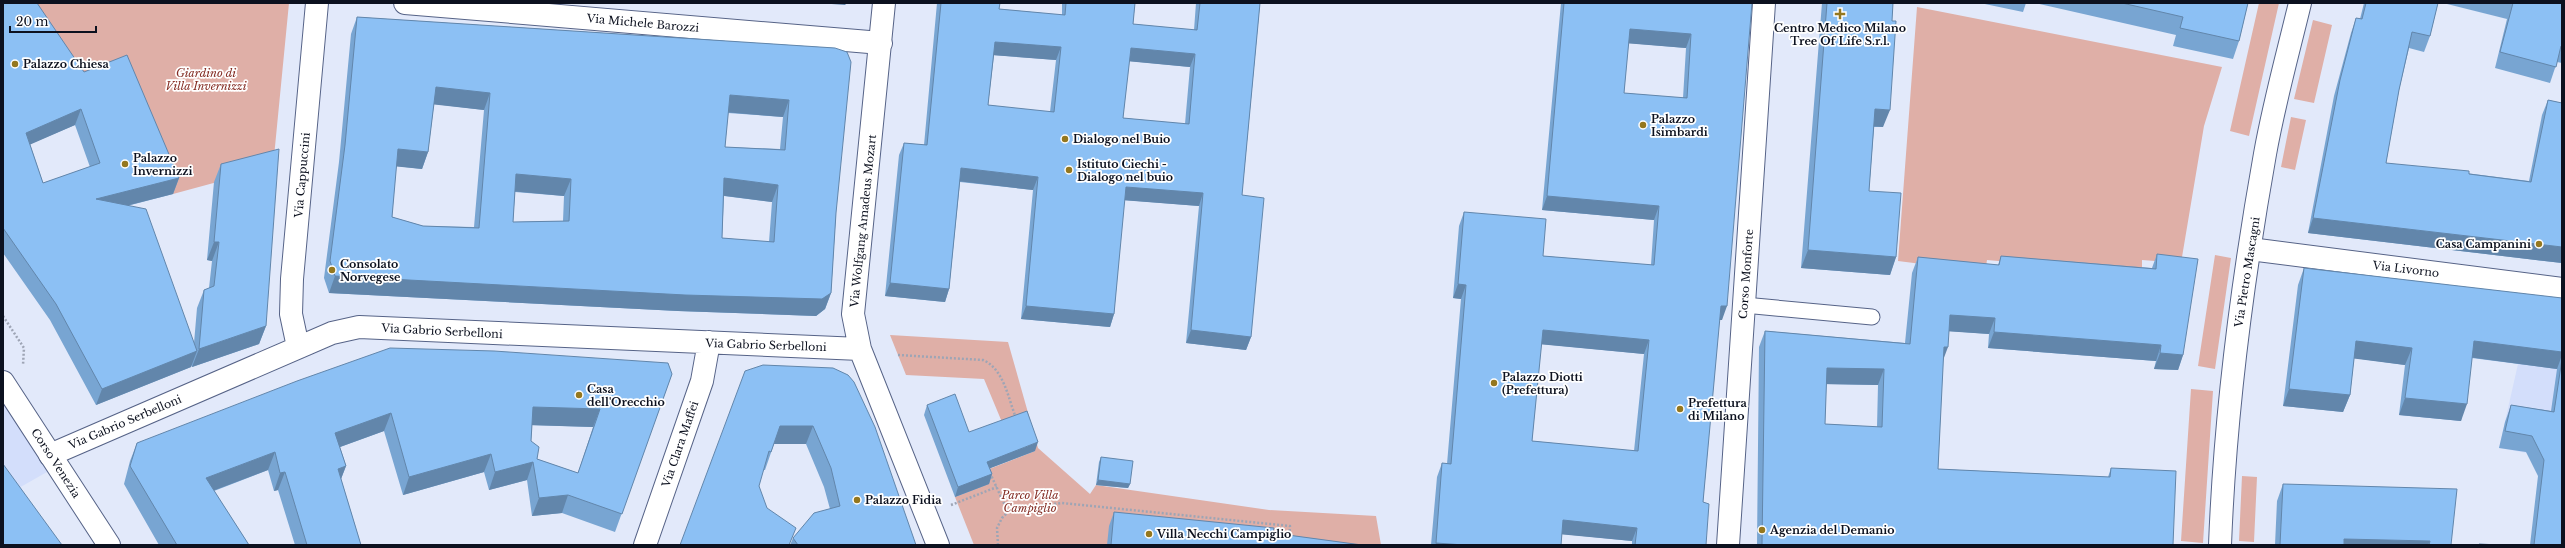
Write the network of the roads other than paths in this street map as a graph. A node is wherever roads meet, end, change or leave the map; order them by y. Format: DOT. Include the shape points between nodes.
graph roads {
  1 [pos="317,3"];
  2 [pos="405,3"];
  3 [pos="884,3"];
  4 [pos="1764,3"];
  5 [pos="2300,3"];
  6 [pos="881,43"];
  7 [pos="2250,249"];
  8 [pos="2562,289"];
  9 [pos="1744,305"];
  10 [pos="1872,317"];
  11 [pos="709,342"];
  12 [pos="298,347"];
  13 [pos="860,349"];
  14 [pos="7,387"];
  15 [pos="50,455"];
  16 [pos="109,545"];
  17 [pos="645,545"];
  18 [pos="938,545"];
  19 [pos="1728,545"];
  20 [pos="2220,545"];
  1 -- 12 [label="street, Via Cappuccini" via="292,279 291,314"];
  2 -- 6 [label="street, Via Michele Barozzi"];
  3 -- 6 [label="street, Via Wolfgang Amadeus Mozart"];
  4 -- 9 [label="street, Corso Monforte"];
  5 -- 7 [label="street, Via Pietro Mascagni" via="2265,152"];
  6 -- 13 [label="street, Via Wolfgang Amadeus Mozart" via="853,314"];
  7 -- 8 [label="street, Via Livorno"];
  7 -- 20 [label="street, Via Pietro Mascagni" via="2232,377 2223,470"];
  9 -- 10 [label="lane"];
  9 -- 19 [label="street, Corso Monforte"];
  11 -- 12 [label="street, Via Gabrio Serbelloni" via="359,327 332,333"];
  11 -- 13 [label="street, Via Gabrio Serbelloni"];
  11 -- 17 [label="street, Via Clara Maffei" via="702,381"];
  12 -- 15 [label="street, Via Gabrio Serbelloni"];
  13 -- 18 [label="street, Via Wolfgang Amadeus Mozart"];
  14 -- 15 [label="street, Corso Venezia"];
  15 -- 16 [label="street, Corso Venezia"];
}
